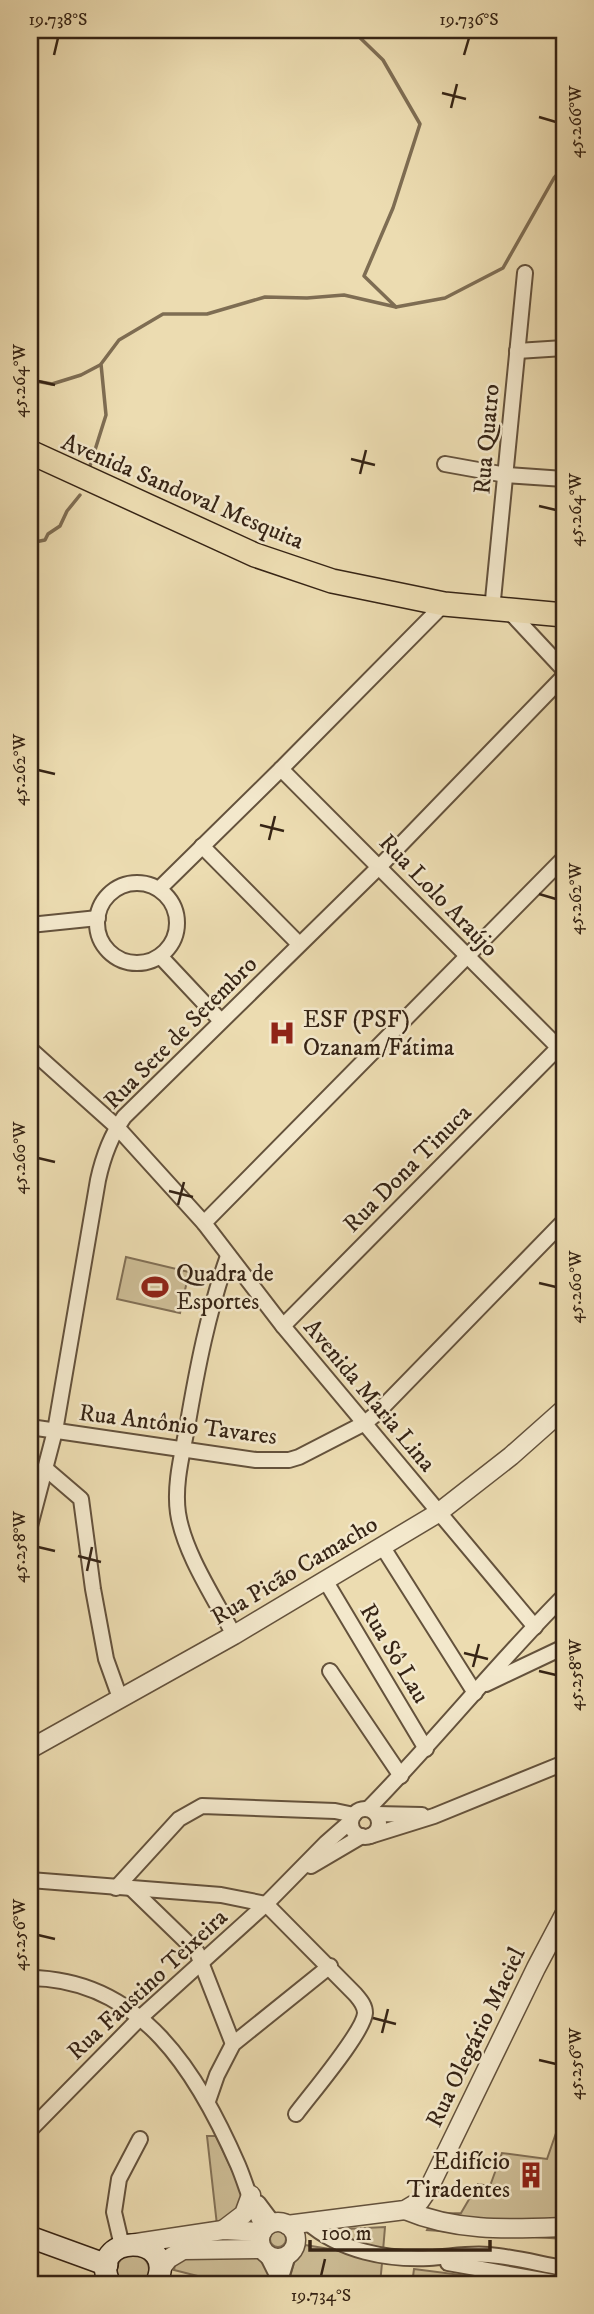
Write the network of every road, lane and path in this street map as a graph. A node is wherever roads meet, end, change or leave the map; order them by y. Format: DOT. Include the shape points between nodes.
graph roads {
  1 [pos="525,273"];
  2 [pos="564,348"];
  3 [pos="517,351"];
  4 [pos="30,452"];
  5 [pos="445,464"];
  6 [pos="506,475"];
  7 [pos="564,479"];
  8 [pos="444,604"];
  9 [pos="500,610"];
  10 [pos="564,615"];
  11 [pos="564,670"];
  12 [pos="564,676"];
  13 [pos="281,769"];
  14 [pos="202,846"];
  15 [pos="564,858"];
  16 [pos="380,866"];
  17 [pos="159,889"];
  18 [pos="98,918"];
  19 [pos="30,925"];
  20 [pos="299,944"];
  21 [pos="160,956"];
  22 [pos="467,957"];
  23 [pos="221,1021"];
  24 [pos="562,1047"];
  25 [pos="30,1049"];
  26 [pos="117,1127"];
  27 [pos="564,1221"];
  28 [pos="204,1223"];
  29 [pos="228,1256"];
  30 [pos="283,1326"];
  31 [pos="564,1409"];
  32 [pos="365,1423"];
  33 [pos="30,1427"];
  34 [pos="55,1431"];
  35 [pos="183,1450"];
  36 [pos="46,1469"];
  37 [pos="438,1513"];
  38 [pos="30,1527"];
  39 [pos="382,1546"];
  40 [pos="325,1580"];
  41 [pos="564,1596"];
  42 [pos="535,1627"];
  43 [pos="234,1635"];
  44 [pos="564,1647"];
  45 [pos="330,1671"];
  46 [pos="478,1690"];
  47 [pos="120,1698"];
  48 [pos="30,1749"];
  49 [pos="426,1749"];
  50 [pos="564,1763"];
  51 [pos="401,1776"];
  52 [pos="362,1815"];
  53 [pos="434,1816"];
  54 [pos="366,1836"];
  55 [pos="298,1874"];
  56 [pos="30,1880"];
  57 [pos="116,1888"];
  58 [pos="132,1889"];
  59 [pos="266,1904"];
  60 [pos="564,1915"];
  61 [pos="202,1963"];
  62 [pos="330,1966"];
  63 [pos="30,1978"];
  64 [pos="141,2017"];
  65 [pos="233,2044"];
  66 [pos="208,2101"];
  67 [pos="296,2114"];
  68 [pos="30,2130"];
  69 [pos="140,2139"];
  70 [pos="249,2191"];
  71 [pos="405,2210"];
  72 [pos="312,2227"];
  73 [pos="564,2227"];
  74 [pos="223,2230"];
  75 [pos="269,2235"];
  76 [pos="30,2237"];
  77 [pos="126,2245"];
  78 [pos="291,2250"];
  79 [pos="426,2258"];
  80 [pos="564,2268"];
  81 [pos="107,2278"];
  82 [pos="158,2278"];
  83 [pos="280,2282"];
  84 [pos="564,2284"];
  1 -- 3 [label="street, Rua Quatro"];
  2 -- 3 [label="street"];
  3 -- 6 [label="street, Rua Quatro"];
  4 -- 8 [label="main road, Avenida Sandoval Mesquita" via="255,555 332,581"];
  5 -- 6 [label="street"];
  6 -- 7 [label="street"];
  6 -- 9 [label="street, Rua Quatro"];
  8 -- 9 [label="main road, Avenida Sandoval Mesquita"];
  8 -- 13 [label="street"];
  9 -- 10 [label="main road, Avenida Sandoval Mesquita"];
  9 -- 11 [label="street"];
  12 -- 16 [label="street, Rua Sete de Setembro"];
  13 -- 14 [label="street"];
  13 -- 16 [label="street, Rua Lolo Araújo"];
  14 -- 17 [label="street"];
  14 -- 20 [label="street"];
  15 -- 22 [label="street"];
  16 -- 20 [label="street, Rua Sete de Setembro"];
  16 -- 22 [label="street, Rua Lolo Araújo"];
  17 -- 18 [label="street" via="140,884 121,887 102,905"];
  17 -- 21 [label="street" via="175,909 177,922 170,947"];
  18 -- 19 [label="street"];
  18 -- 21 [label="street" via="103,944 122,961 135,964"];
  20 -- 23 [label="street, Rua Sete de Setembro"];
  21 -- 23 [label="street"];
  22 -- 24 [label="street, Rua Lolo Araújo"];
  22 -- 28 [label="street"];
  23 -- 26 [label="street, Rua Sete de Setembro"];
  24 -- 30 [label="street, Rua Dona Tinuca"];
  25 -- 26 [label="street, Avenida Maria Lina"];
  26 -- 28 [label="street, Avenida Maria Lina"];
  26 -- 34 [label="street, Rua Sete de Setembro" via="104,1152 98,1180"];
  27 -- 32 [label="street, Rua Antônio Tavares"];
  28 -- 29 [label="street, Avenida Maria Lina"];
  29 -- 30 [label="street, Avenida Maria Lina"];
  29 -- 35 [label="street" via="206,1330"];
  30 -- 32 [label="street, Avenida Maria Lina"];
  31 -- 37 [label="street, Rua Picão Camacho"];
  32 -- 35 [label="street, Rua Antônio Tavares" via="289,1461"];
  32 -- 37 [label="street, Avenida Maria Lina"];
  33 -- 34 [label="street, Rua Antônio Tavares"];
  34 -- 35 [label="street, Rua Antônio Tavares"];
  34 -- 36 [label="street, Rua Sete de Setembro"];
  35 -- 43 [label="street" via="178,1514 195,1560"];
  36 -- 38 [label="street, Rua Sete de Setembro"];
  36 -- 47 [label="street" via="81,1499 106,1659"];
  37 -- 39 [label="street, Rua Picão Camacho"];
  37 -- 42 [label="street, Avenida Maria Lina"];
  39 -- 40 [label="street, Rua Picão Camacho"];
  39 -- 46 [label="street"];
  40 -- 43 [label="street, Rua Picão Camacho"];
  40 -- 49 [label="street, Rua Sô Lau"];
  41 -- 42 [label="street, Rua Faustino Teixeira"];
  42 -- 46 [label="street, Rua Faustino Teixeira"];
  43 -- 47 [label="street, Rua Picão Camacho"];
  44 -- 46 [label="street"];
  45 -- 51 [label="street"];
  46 -- 49 [label="street, Rua Faustino Teixeira"];
  47 -- 48 [label="street, Rua Picão Camacho"];
  49 -- 51 [label="street, Rua Faustino Teixeira"];
  50 -- 53 [label="street, Rua Faustino Teixeira"];
  51 -- 52 [label="street, Rua Faustino Teixeira"];
  52 -- 53 [label="street"];
  52 -- 54 [label="street" via="353,1829"];
  52 -- 54 [label="street" via="378,1828"];
  52 -- 55 [label="street, Rua Faustino Teixeira" via="326,1843"];
  52 -- 57 [label="street" via="202,1806 179,1819"];
  53 -- 54 [label="street, Rua Faustino Teixeira"];
  54 -- 55 [label="street, Rua Faustino Teixeira"];
  55 -- 59 [label="street, Rua Faustino Teixeira"];
  56 -- 57 [label="street"];
  57 -- 58 [label="street"];
  58 -- 59 [label="street" via="222,1895"];
  58 -- 61 [label="street" via="192,1947"];
  59 -- 61 [label="street, Rua Faustino Teixeira"];
  59 -- 62 [label="street"];
  60 -- 71 [label="street, Rua Olegário Maciel" via="429,2188 420,2201"];
  61 -- 64 [label="street, Rua Faustino Teixeira"];
  61 -- 65 [label="street"];
  62 -- 65 [label="street"];
  62 -- 67 [label="street" via="364,2005 365,2014"];
  63 -- 64 [label="street" via="74,1984"];
  64 -- 66 [label="street" via="190,2072"];
  64 -- 68 [label="street, Rua Faustino Teixeira"];
  65 -- 66 [label="street"];
  66 -- 70 [label="street"];
  69 -- 77 [label="street" via="119,2179 114,2212"];
  70 -- 74 [label="street" via="244,2214"];
  70 -- 75 [label="street"];
  71 -- 72 [label="street"];
  71 -- 73 [label="street" via="442,2223 490,2229"];
  72 -- 75 [label="street"];
  72 -- 78 [label="street"];
  72 -- 79 [label="street" via="341,2245 384,2256"];
  74 -- 75 [label="street"];
  74 -- 77 [label="street"];
  75 -- 78 [label="street" via="277,2258"];
  75 -- 78 [label="street" via="295,2234"];
  75 -- 82 [label="street" via="183,2250 168,2259"];
  75 -- 83 [label="street"];
  76 -- 81 [label="main road"];
  77 -- 81 [label="main road" via="110,2257"];
  77 -- 82 [label="main road" via="147,2247 153,2253 158,2260"];
  78 -- 83 [label="street"];
  79 -- 80 [label="street" via="489,2255"];
  79 -- 84 [label="street"];
}
